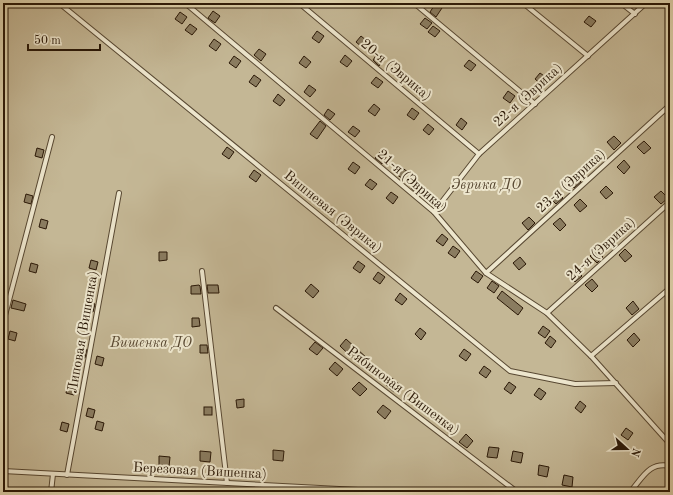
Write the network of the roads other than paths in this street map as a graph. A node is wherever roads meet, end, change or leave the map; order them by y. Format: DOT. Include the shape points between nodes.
graph roads {
  1 [pos="59,3"];
  2 [pos="185,3"];
  3 [pos="299,3"];
  4 [pos="414,3"];
  5 [pos="523,3"];
  6 [pos="621,3"];
  7 [pos="646,3"];
  8 [pos="635,14"];
  9 [pos="588,56"];
  10 [pos="535,104"];
  11 [pos="670,105"];
  12 [pos="52,136"];
  13 [pos="479,154"];
  14 [pos="119,193"];
  15 [pos="670,202"];
  16 [pos="434,212"];
  17 [pos="202,271"];
  18 [pos="486,273"];
  19 [pos="670,288"];
  20 [pos="276,308"];
  21 [pos="547,313"];
  22 [pos="3,323"];
  23 [pos="591,356"];
  24 [pos="616,383"];
  25 [pos="670,444"];
  26 [pos="670,466"];
  27 [pos="3,471"];
  28 [pos="53,474"];
  29 [pos="68,475"];
  30 [pos="227,483"];
  31 [pos="51,492"];
  32 [pos="396,492"];
  33 [pos="517,492"];
  34 [pos="630,492"];
  1 -- 24 [label="lane, Вишневая (Эврика)" via="510,371 575,384"];
  2 -- 16 [label="lane, 21-я (Эврика)"];
  3 -- 13 [label="lane, 20-я (Эврика)"];
  4 -- 10 [label="lane"];
  5 -- 9 [label="lane"];
  6 -- 8 [label="lane"];
  7 -- 8 [label="lane, 22-я (Эврика)"];
  8 -- 9 [label="lane, 22-я (Эврика)"];
  9 -- 10 [label="lane, 22-я (Эврика)"];
  10 -- 13 [label="lane, 22-я (Эврика)"];
  11 -- 18 [label="lane, 23-я (Эврика)"];
  12 -- 22 [label="lane"];
  13 -- 16 [label="lane, 22-я (Эврика)"];
  14 -- 29 [label="lane, Липовая (Вишенка)"];
  15 -- 21 [label="lane, 24-я (Эврика)"];
  16 -- 18 [label="lane, 21-я (Эврика)"];
  17 -- 30 [label="lane"];
  18 -- 21 [label="lane, 21-я (Эврика)"];
  19 -- 23 [label="lane"];
  20 -- 33 [label="lane, Рябиновая (Вишенка)"];
  21 -- 23 [label="lane, 21-я (Эврика)"];
  23 -- 24 [label="lane, 21-я (Эврика)"];
  24 -- 25 [label="lane, 21-я (Эврика)"];
  26 -- 34 [label="lane" via="657,466 646,470"];
  27 -- 28 [label="lane, Березовая (Вишенка)"];
  28 -- 29 [label="lane, Березовая (Вишенка)"];
  28 -- 31 [label="lane"];
  29 -- 30 [label="lane, Березовая (Вишенка)"];
  30 -- 32 [label="lane, Березовая (Вишенка)"];
}
